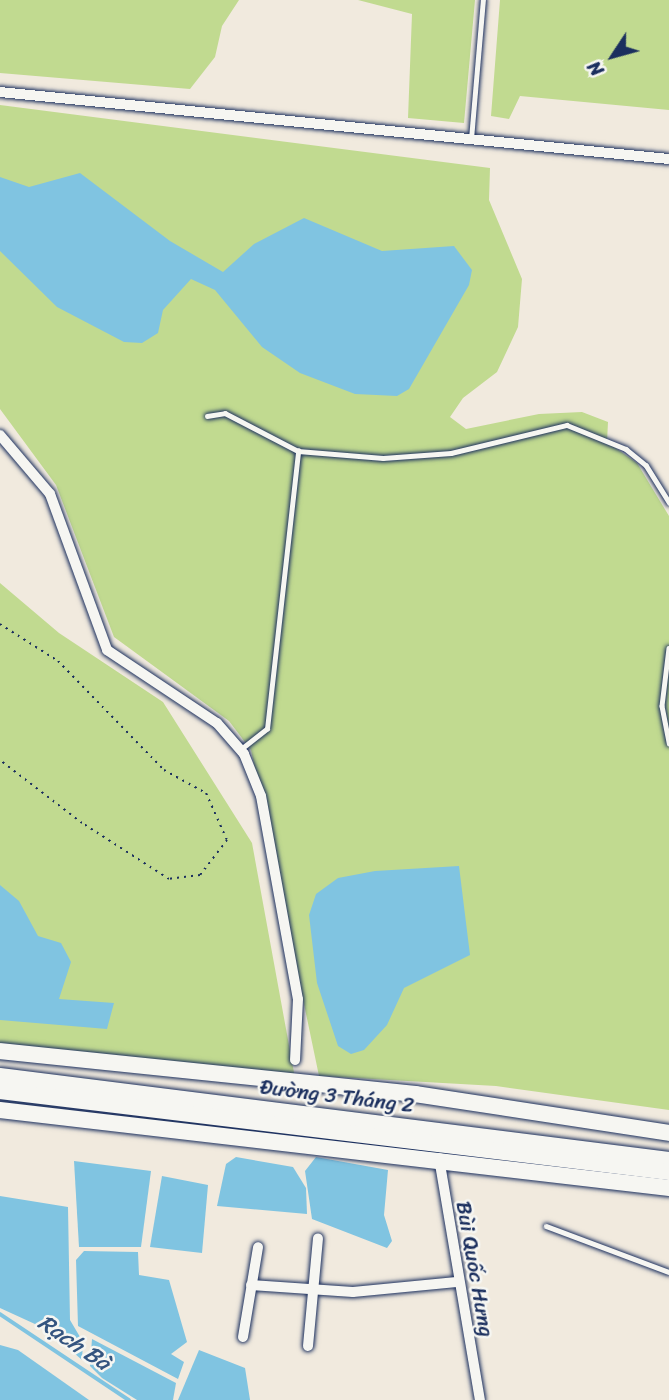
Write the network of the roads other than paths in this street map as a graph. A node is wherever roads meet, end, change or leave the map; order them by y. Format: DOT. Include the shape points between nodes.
graph roads {
  1 [pos="483,0"];
  2 [pos="0,92"];
  3 [pos="471,139"];
  4 [pos="669,159"];
  5 [pos="207,415"];
  6 [pos="0,435"];
  7 [pos="298,451"];
  8 [pos="669,502"];
  9 [pos="669,649"];
  10 [pos="669,743"];
  11 [pos="240,750"];
  12 [pos="0,1051"];
  13 [pos="295,1060"];
  14 [pos="0,1076"];
  15 [pos="0,1091"];
  16 [pos="0,1110"];
  17 [pos="669,1133"];
  18 [pos="442,1144"];
  19 [pos="669,1160"];
  20 [pos="438,1162"];
  21 [pos="669,1172"];
  22 [pos="669,1188"];
  23 [pos="546,1226"];
  24 [pos="318,1238"];
  25 [pos="258,1247"];
  26 [pos="669,1272"];
  27 [pos="457,1282"];
  28 [pos="251,1285"];
  29 [pos="313,1291"];
  30 [pos="243,1337"];
  31 [pos="308,1346"];
  32 [pos="480,1400"];
  1 -- 3 [label="lane"];
  2 -- 3 [label="street"];
  3 -- 4 [label="street"];
  5 -- 7 [label="lane" via="225,413"];
  6 -- 11 [label="street" via="50,494 107,650 217,723"];
  7 -- 8 [label="lane" via="430,456 567,425 626,449 646,465"];
  7 -- 11 [label="lane" via="267,729"];
  9 -- 10 [label="lane" via="662,706"];
  11 -- 13 [label="street" via="261,796 298,999"];
  12 -- 17 [label="main road, Đường 3 Tháng 2" via="415,1094"];
  14 -- 19 [label="main road, Đường 3 Tháng 2"];
  15 -- 18 [label="main road, Đường 3 Tháng 2"];
  16 -- 20 [label="main road"];
  18 -- 20 [label="street, Bùi Quốc Hưng"];
  18 -- 21 [label="main road, Đường 3 Tháng 2"];
  20 -- 22 [label="main road"];
  20 -- 27 [label="street, Bùi Quốc Hưng"];
  23 -- 26 [label="lane"];
  24 -- 29 [label="street"];
  25 -- 28 [label="street"];
  27 -- 29 [label="street"];
  27 -- 32 [label="street, Bùi Quốc Hưng"];
  28 -- 29 [label="street"];
  28 -- 30 [label="street"];
  29 -- 31 [label="street"];
}
